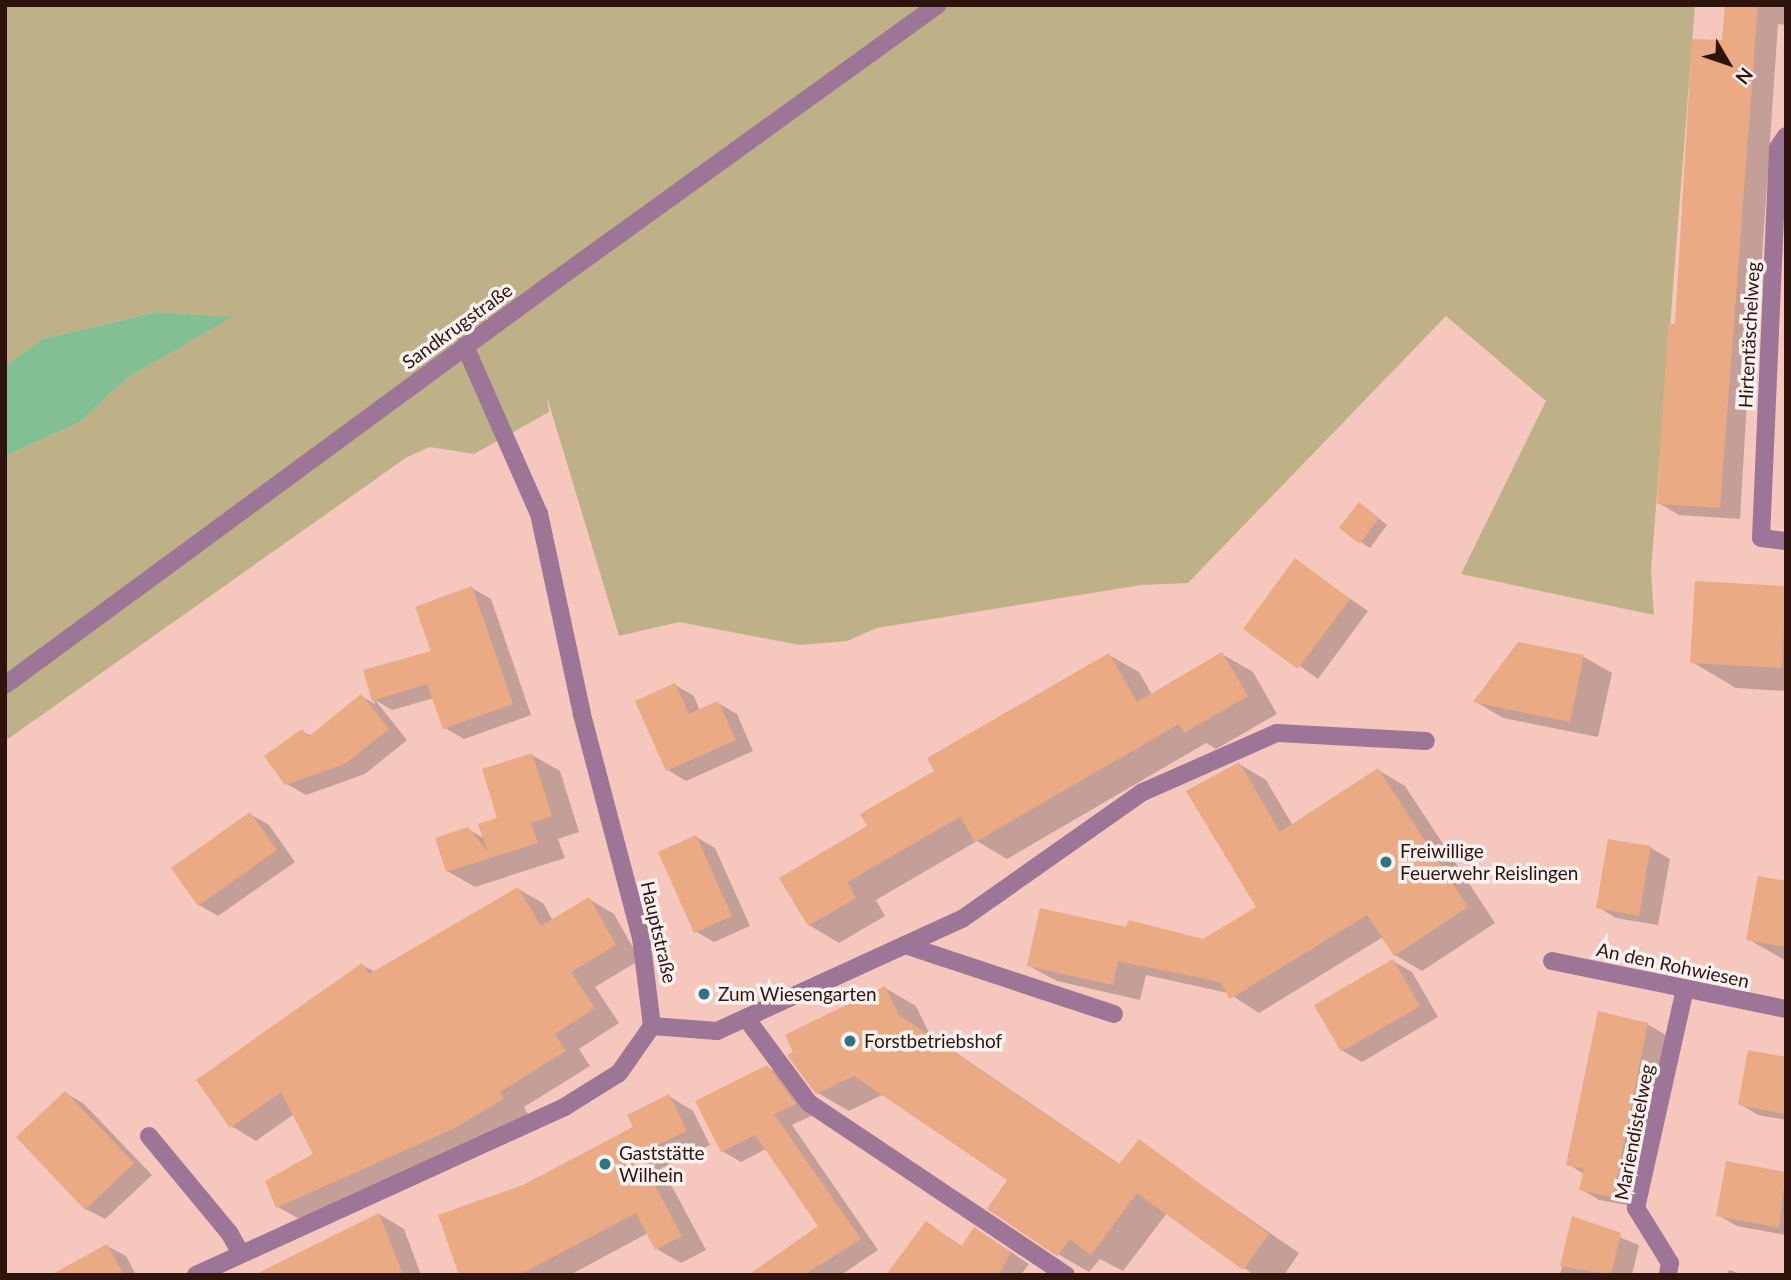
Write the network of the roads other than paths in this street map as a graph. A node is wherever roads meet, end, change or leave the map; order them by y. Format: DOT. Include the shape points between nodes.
graph roads {
  1 [pos="938,5"];
  2 [pos="1786,136"];
  3 [pos="465,346"];
  4 [pos="1786,541"];
  5 [pos="5,685"];
  6 [pos="1426,741"];
  7 [pos="905,945"];
  8 [pos="1552,961"];
  9 [pos="1685,989"];
  10 [pos="1786,1009"];
  11 [pos="1114,1014"];
  12 [pos="746,1018"];
  13 [pos="652,1026"];
  14 [pos="149,1136"];
  15 [pos="240,1252"];
  16 [pos="196,1275"];
  17 [pos="1066,1275"];
  18 [pos="1668,1275"];
  1 -- 3 [label="street, Sandkrugstraße"];
  2 -- 4 [label="street, Hirtentäschelweg" via="1778,148 1761,538"];
  3 -- 5 [label="street, Sandkrugstraße"];
  3 -- 13 [label="street, Hauptstraße" via="539,514 582,714 641,938"];
  6 -- 7 [label="street" via="1277,733 1143,792 962,919"];
  7 -- 11 [label="street"];
  7 -- 12 [label="street"];
  8 -- 9 [label="street, An den Rohwiesen"];
  9 -- 10 [label="street, An den Rohwiesen"];
  9 -- 18 [label="street, Mariendistelweg" via="1636,1208 1671,1263"];
  12 -- 13 [label="street" via="717,1031"];
  12 -- 17 [label="street" via="808,1103"];
  13 -- 15 [label="street" via="619,1073 566,1106"];
  14 -- 15 [label="street"];
  15 -- 16 [label="street"];
}
